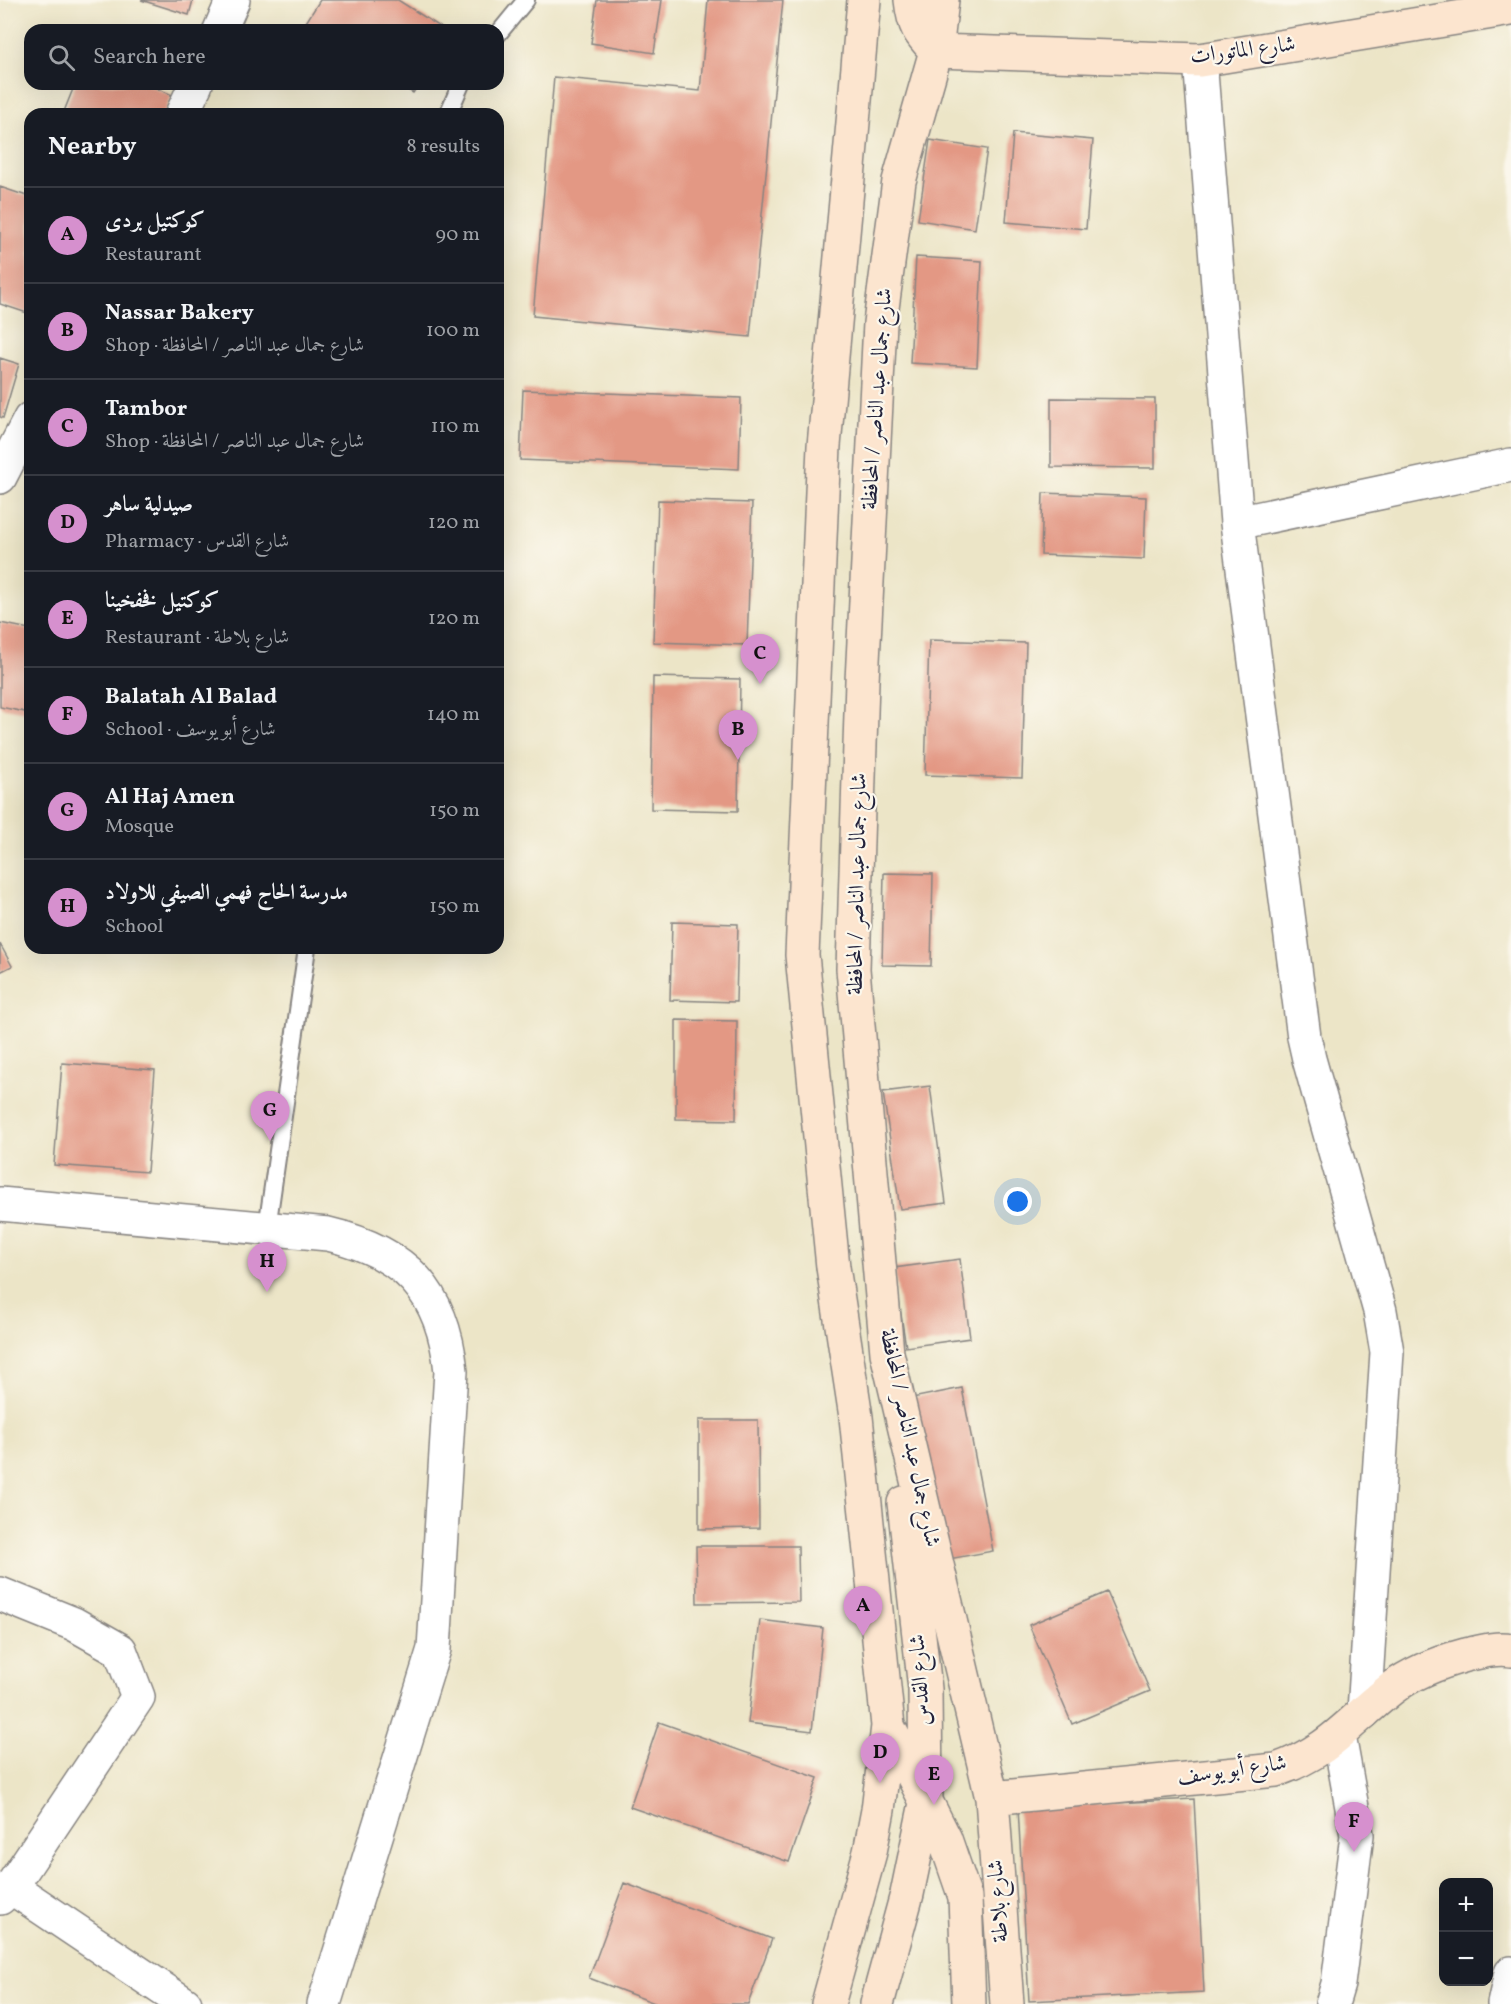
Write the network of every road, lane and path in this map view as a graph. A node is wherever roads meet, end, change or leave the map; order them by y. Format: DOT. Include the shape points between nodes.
graph roads {
  1 [pos="233,0"];
  2 [pos="526,0"];
  3 [pos="864,0"];
  4 [pos="911,0"];
  5 [pos="942,0"];
  6 [pos="1511,9"];
  7 [pos="223,24"];
  8 [pos="504,27"];
  9 [pos="936,51"];
  10 [pos="1200,60"];
  11 [pos="193,90"];
  12 [pos="458,90"];
  13 [pos="185,108"];
  14 [pos="451,108"];
  15 [pos="24,431"];
  16 [pos="1511,465"];
  17 [pos="0,477"];
  18 [pos="1237,523"];
  19 [pos="306,954"];
  20 [pos="0,1204"];
  21 [pos="267,1228"];
  22 [pos="887,1353"];
  23 [pos="0,1594"];
  24 [pos="1511,1650"];
  25 [pos="1364,1712"];
  26 [pos="888,1726"];
  27 [pos="1339,1736"];
  28 [pos="920,1793"];
  29 [pos="992,1798"];
  30 [pos="6,1893"];
  31 [pos="1511,1973"];
  32 [pos="185,2004"];
  33 [pos="324,2004"];
  34 [pos="828,2004"];
  35 [pos="878,2004"];
  36 [pos="969,2004"];
  37 [pos="1007,2004"];
  38 [pos="1332,2004"];
  39 [pos="1504,2004"];
  1 -- 7 [label="street"];
  2 -- 8 [label="lane"];
  3 -- 26 [label="main road, شارع جمال عبد الناصر / المحافظة" via="824,446 802,955 833,1267 856,1417"];
  4 -- 9 [label="main road" via="919,33"];
  5 -- 9 [label="main road, شارع جمال عبد الناصر / المحافظة"];
  6 -- 10 [label="main road, شارع الماتورات"];
  9 -- 10 [label="main road, شارع الماتورات"];
  9 -- 22 [label="main road, شارع جمال عبد الناصر / المحافظة" via="898,181 880,323 862,681 853,969"];
  10 -- 18 [label="street"];
  11 -- 13 [label="street"];
  12 -- 14 [label="lane"];
  15 -- 17 [label="street"];
  16 -- 18 [label="street"];
  18 -- 25 [label="street" via="1304,1037 1380,1311 1387,1352"];
  19 -- 21 [label="lane"];
  20 -- 21 [label="street"];
  21 -- 33 [label="street" via="357,1240 399,1264 432,1301 447,1338 452,1371 434,1649"];
  22 -- 28 [label="main road, شارع القدس" via="925,1689"];
  22 -- 29 [label="main road, شارع جمال عبد الناصر / المحافظة"];
  23 -- 30 [label="street" via="74,1624 120,1650 138,1697"];
  24 -- 25 [label="main road, شارع أبو يوسف" via="1447,1660 1393,1688"];
  25 -- 27 [label="main road, شارع أبو يوسف"];
  26 -- 28 [label="main road, شارع جمال عبد الناصر / المحافظة"];
  26 -- 34 [label="main road, شارع القدس" via="870,1852"];
  27 -- 29 [label="main road, شارع أبو يوسف" via="1317,1752 1276,1770"];
  27 -- 38 [label="street" via="1357,1835 1338,1984"];
  28 -- 35 [label="main road, شارع القدس" via="907,1894"];
  28 -- 36 [label="main road, شارع بلاطة" via="945,1839 965,1897"];
  29 -- 37 [label="main road, شارع بلاطة"];
  30 -- 32 [label="street"];
  31 -- 39 [label="street"];
}
